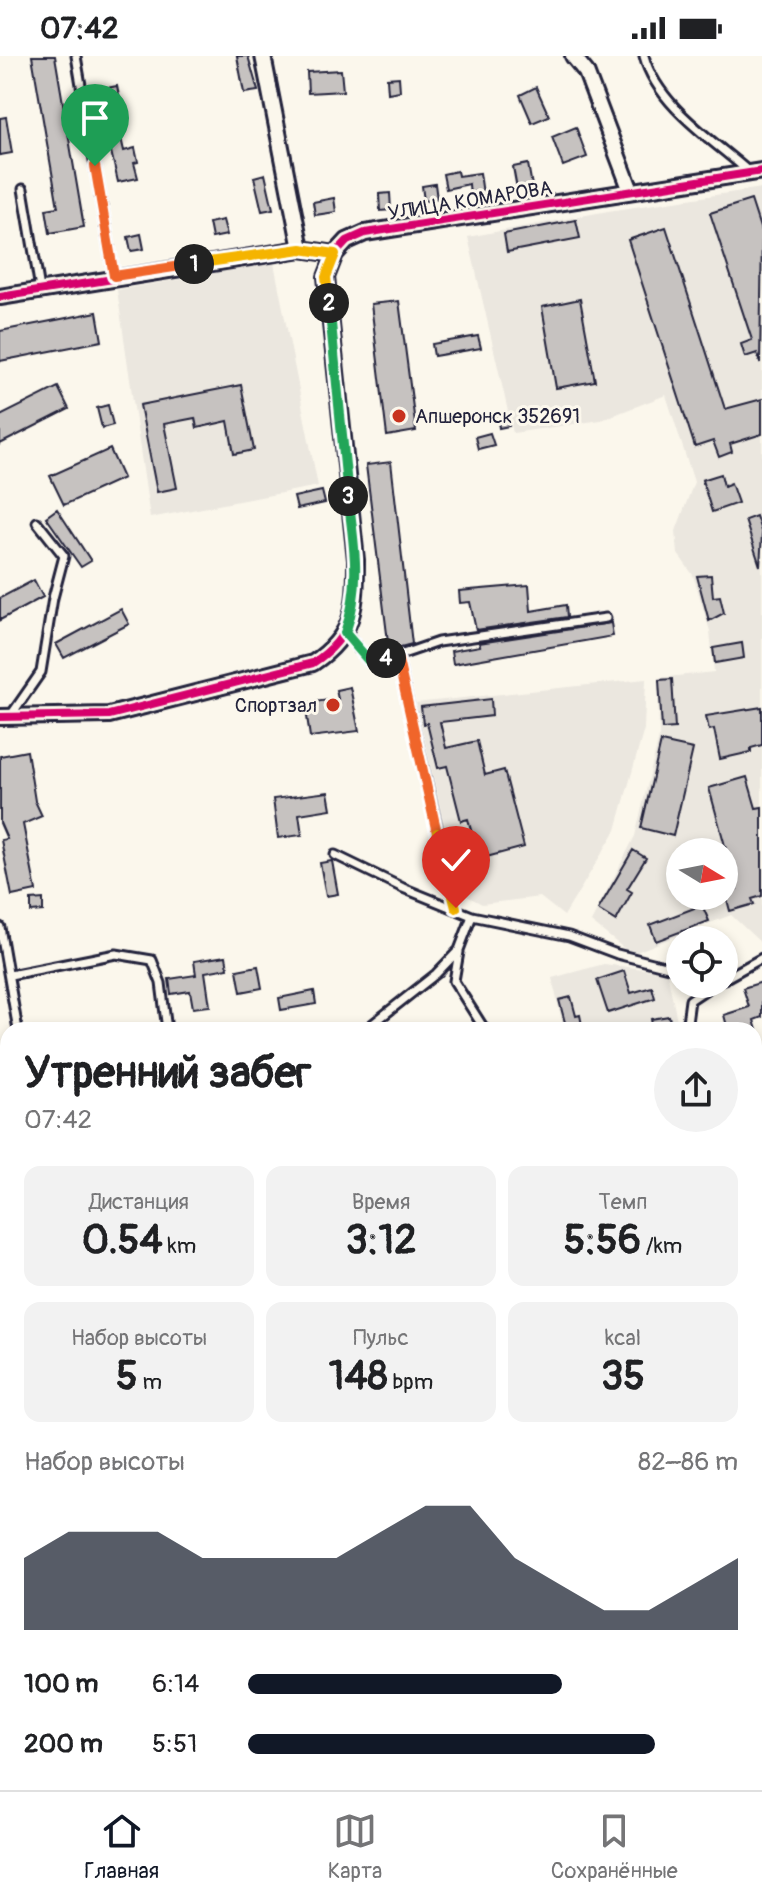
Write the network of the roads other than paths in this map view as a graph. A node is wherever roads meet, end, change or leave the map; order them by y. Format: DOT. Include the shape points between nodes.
graph roads {
  1 [pos="76,56"];
  2 [pos="263,56"];
  3 [pos="573,56"];
  4 [pos="644,56"];
  5 [pos="756,171"];
  6 [pos="23,189"];
  7 [pos="631,191"];
  8 [pos="301,249"];
  9 [pos="335,254"];
  10 [pos="114,276"];
  11 [pos="40,290"];
  12 [pos="0,297"];
  13 [pos="37,522"];
  14 [pos="606,618"];
  15 [pos="345,633"];
  16 [pos="397,656"];
  17 [pos="4,718"];
  18 [pos="335,855"];
  19 [pos="456,908"];
  20 [pos="472,916"];
  21 [pos="0,927"];
  22 [pos="459,950"];
  23 [pos="762,958"];
  24 [pos="666,966"];
  25 [pos="738,971"];
  26 [pos="10,975"];
  27 [pos="693,998"];
  28 [pos="17,1022"];
  29 [pos="166,1022"];
  30 [pos="375,1022"];
  31 [pos="480,1022"];
  32 [pos="687,1022"];
  1 -- 10 [label="lane"];
  2 -- 8 [label="street"];
  3 -- 7 [label="street" via="586,72"];
  4 -- 5 [label="lane" via="648,73 666,98"];
  5 -- 7 [label="street, УЛИЦА КОМАРОВА"];
  6 -- 11 [label="lane"];
  7 -- 9 [label="street, УЛИЦА КОМАРОВА" via="365,233"];
  8 -- 9 [label="street"];
  8 -- 10 [label="street"];
  9 -- 15 [label="street" via="326,277 356,560 356,603"];
  10 -- 11 [label="street"];
  11 -- 12 [label="street"];
  13 -- 17 [label="lane" via="64,556 41,672"];
  14 -- 16 [label="lane" via="438,642"];
  15 -- 16 [label="lane" via="369,661"];
  15 -- 17 [label="street" via="333,650 313,663 109,715"];
  16 -- 19 [label="lane"];
  18 -- 19 [label="lane"];
  19 -- 20 [label="lane"];
  20 -- 22 [label="lane"];
  20 -- 24 [label="lane" via="569,936"];
  21 -- 26 [label="lane"];
  22 -- 30 [label="lane"];
  22 -- 31 [label="lane" via="454,981"];
  23 -- 25 [label="lane"];
  26 -- 28 [label="lane"];
  26 -- 29 [label="lane" via="116,954 152,960"];
  27 -- 32 [label="lane"];
}
